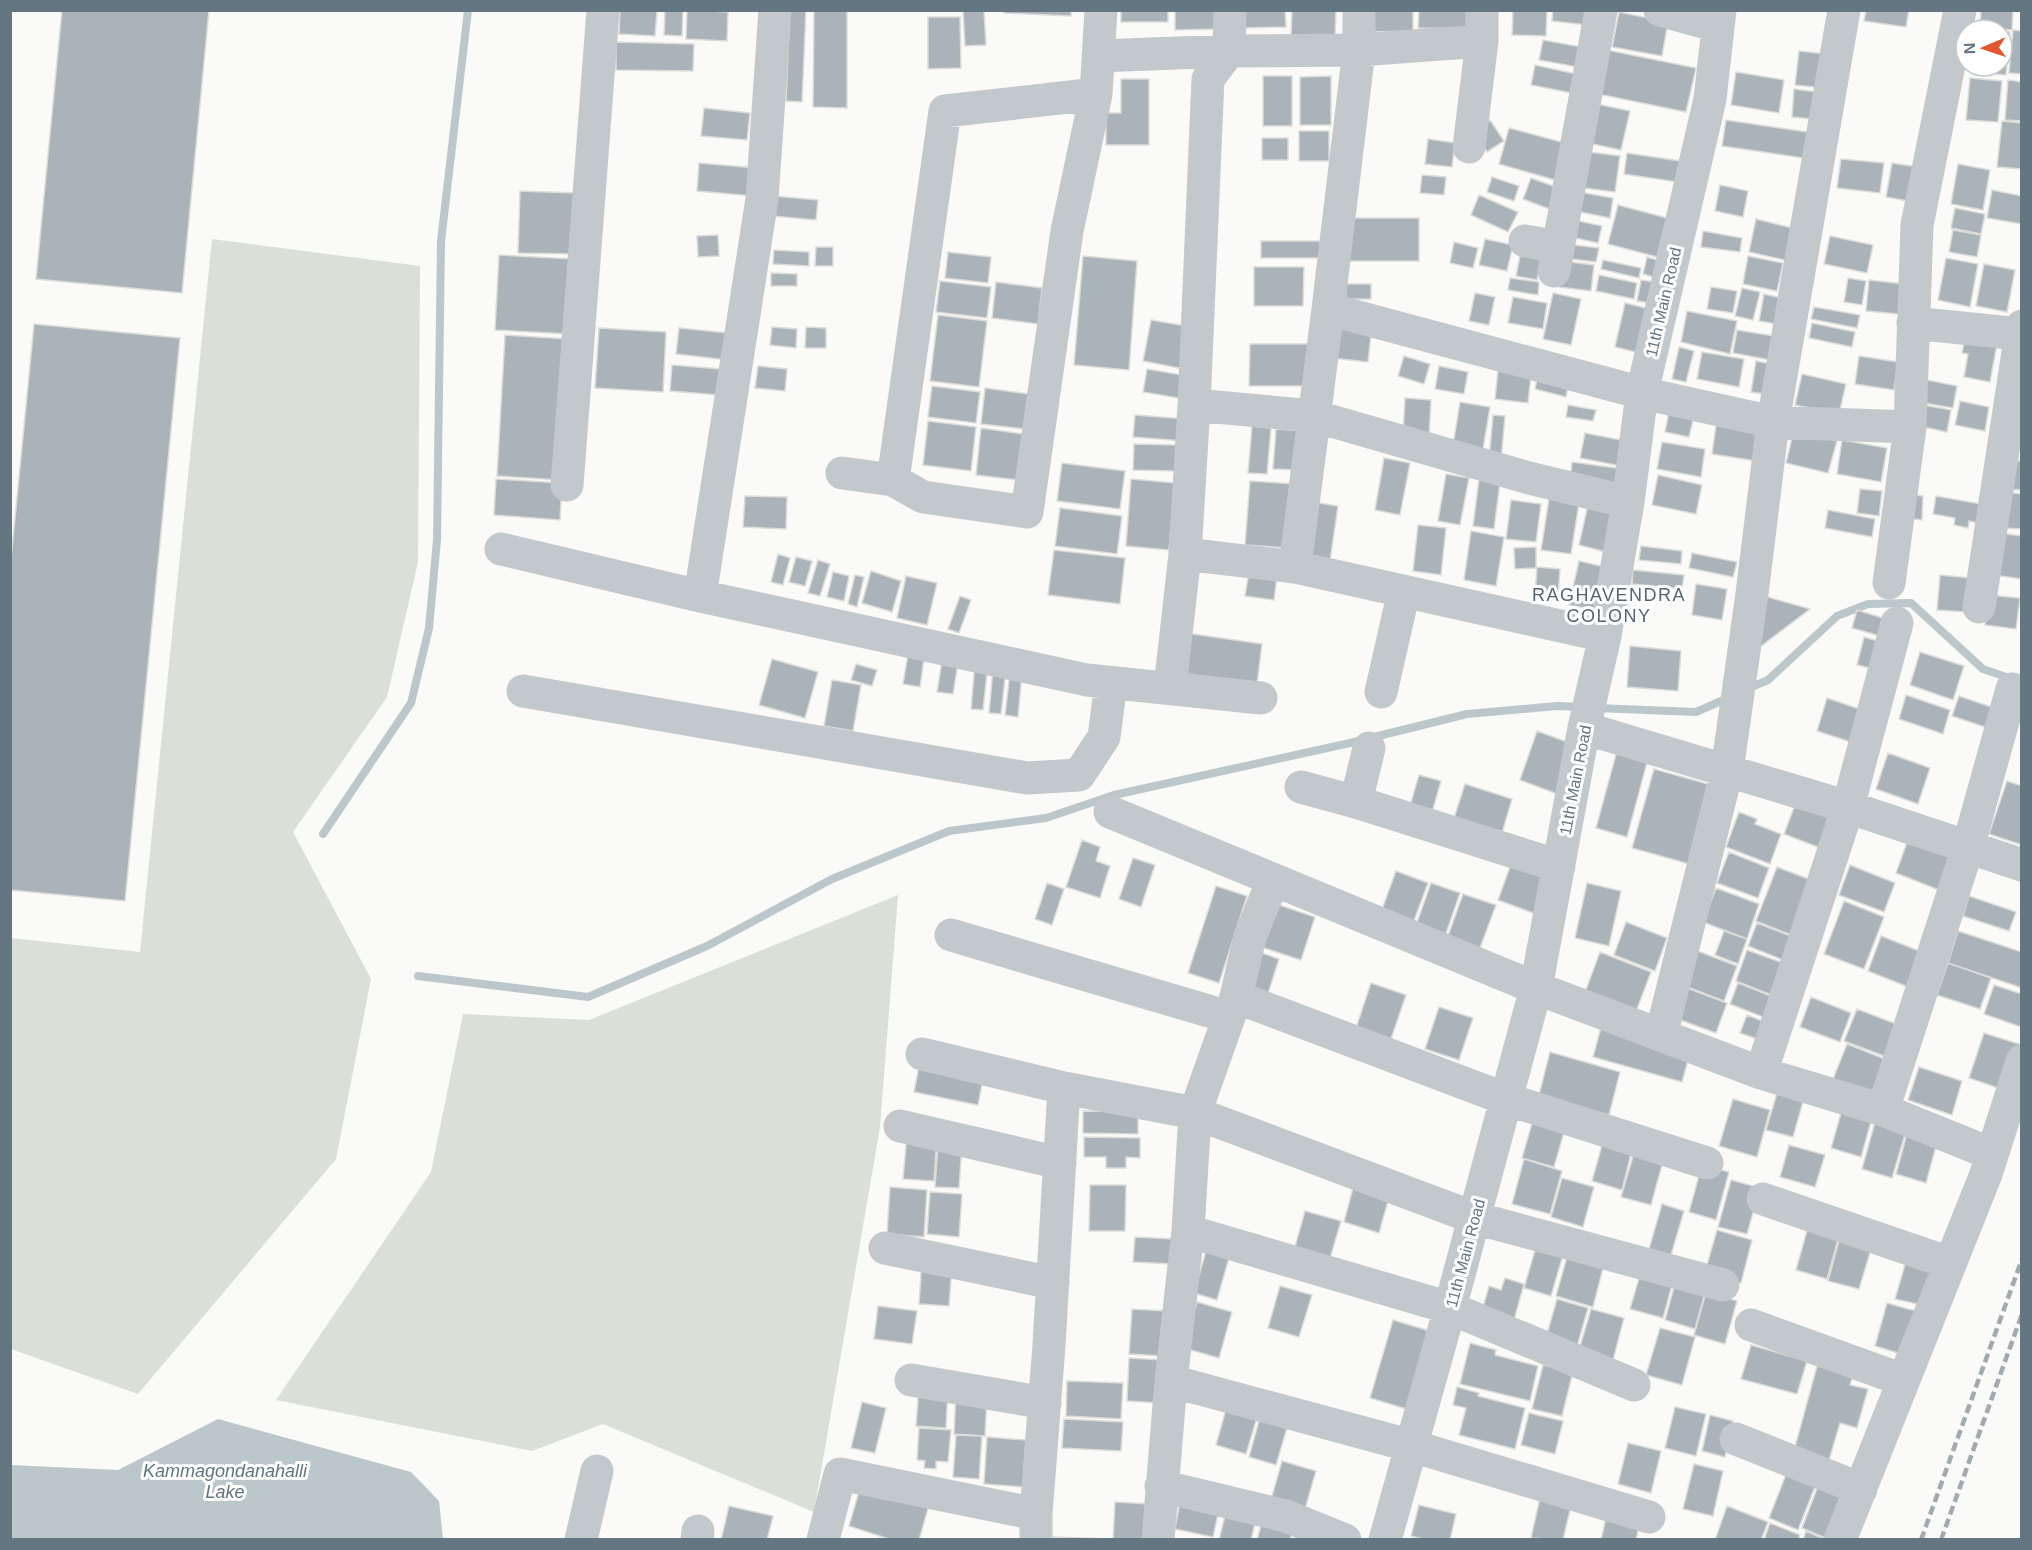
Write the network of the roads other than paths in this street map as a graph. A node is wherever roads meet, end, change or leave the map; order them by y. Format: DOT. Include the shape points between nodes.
graph roads {
  1 [pos="603,10"];
  2 [pos="775,10"];
  3 [pos="1101,10"];
  4 [pos="1230,10"];
  5 [pos="1359,10"];
  6 [pos="1601,10"];
  7 [pos="1660,10"];
  8 [pos="1844,10"];
  9 [pos="1960,10"];
  10 [pos="1719,18"];
  11 [pos="1482,26"];
  12 [pos="1359,50"];
  13 [pos="1229,51"];
  14 [pos="1098,56"];
  15 [pos="1096,94"];
  16 [pos="1469,147"];
  17 [pos="1526,241"];
  18 [pos="1328,309"];
  19 [pos="1913,323"];
  20 [pos="2021,338"];
  21 [pos="1642,393"];
  22 [pos="1194,405"];
  23 [pos="1314,416"];
  24 [pos="1773,422"];
  25 [pos="1910,427"];
  26 [pos="842,473"];
  27 [pos="893,480"];
  28 [pos="567,485"];
  29 [pos="1628,502"];
  30 [pos="501,549"];
  31 [pos="1185,554"];
  32 [pos="1295,567"];
  33 [pos="1889,583"];
  34 [pos="1404,591"];
  35 [pos="700,596"];
  36 [pos="1979,607"];
  37 [pos="1897,622"];
  38 [pos="1605,636"];
  39 [pos="1111,683"];
  40 [pos="1170,688"];
  41 [pos="2012,689"];
  42 [pos="523,691"];
  43 [pos="1381,692"];
  44 [pos="1261,698"];
  45 [pos="1584,728"];
  46 [pos="1369,748"];
  47 [pos="1727,771"];
  48 [pos="1301,787"];
  49 [pos="1356,802"];
  50 [pos="1848,807"];
  51 [pos="1110,812"];
  52 [pos="1968,847"];
  53 [pos="2022,865"];
  54 [pos="1559,866"];
  55 [pos="1273,880"];
  56 [pos="951,934"];
  57 [pos="1536,988"];
  58 [pos="1233,1007"];
  59 [pos="1661,1035"];
  60 [pos="922,1054"];
  61 [pos="2022,1061"];
  62 [pos="1761,1073"];
  63 [pos="1064,1088"];
  64 [pos="1506,1099"];
  65 [pos="1883,1110"];
  66 [pos="1195,1113"];
  67 [pos="900,1126"];
  68 [pos="1992,1154"];
  69 [pos="1060,1163"];
  70 [pos="1707,1163"];
  71 [pos="1763,1199"];
  72 [pos="1475,1218"];
  73 [pos="1188,1231"];
  74 [pos="885,1248"];
  75 [pos="1950,1263"];
  76 [pos="1053,1282"];
  77 [pos="1723,1285"];
  78 [pos="1450,1308"];
  79 [pos="1751,1325"];
  80 [pos="911,1380"];
  81 [pos="1903,1380"];
  82 [pos="1171,1381"];
  83 [pos="1634,1385"];
  84 [pos="1045,1403"];
  85 [pos="1736,1438"];
  86 [pos="1412,1446"];
  87 [pos="597,1471"];
  88 [pos="1161,1486"];
  89 [pos="1861,1489"];
  90 [pos="1649,1517"];
  91 [pos="1036,1527"];
  92 [pos="581,1539"];
  93 [pos="823,1539"];
  94 [pos="1158,1539"];
  95 [pos="1345,1539"];
  96 [pos="1385,1539"];
  97 [pos="1840,1539"];
  1 -- 28 [label="street"];
  2 -- 35 [label="street" via="762,199"];
  3 -- 14 [label="street"];
  4 -- 13 [label="street"];
  5 -- 12 [label="street"];
  6 -- 17 [label="street" via="1556,259"];
  7 -- 10 [label="street"];
  8 -- 24 [label="street"];
  9 -- 19 [label="street" via="1917,225"];
  10 -- 21 [label="street, 11th Main Road" via="1710,99"];
  11 -- 12 [label="street"];
  11 -- 16 [label="street"];
  12 -- 13 [label="street"];
  12 -- 18 [label="street"];
  13 -- 14 [label="street"];
  13 -- 22 [label="street" via="1208,79"];
  14 -- 15 [label="street"];
  15 -- 27 [label="street" via="945,111"];
  15 -- 27 [label="street" via="1067,231 1027,512 923,497"];
  18 -- 21 [label="street"];
  18 -- 23 [label="street"];
  19 -- 20 [label="street"];
  19 -- 25 [label="street"];
  20 -- 36 [label="street"];
  21 -- 24 [label="street"];
  21 -- 29 [label="street, 11th Main Road"];
  22 -- 23 [label="street"];
  22 -- 31 [label="street"];
  23 -- 29 [label="street" via="1529,478"];
  23 -- 32 [label="street"];
  24 -- 25 [label="street"];
  24 -- 47 [label="street"];
  25 -- 33 [label="street"];
  26 -- 27 [label="street"];
  29 -- 38 [label="street, 11th Main Road"];
  30 -- 35 [label="street"];
  31 -- 32 [label="street"];
  31 -- 40 [label="street"];
  32 -- 34 [label="street"];
  34 -- 38 [label="street"];
  34 -- 43 [label="street"];
  35 -- 39 [label="street"];
  37 -- 50 [label="street"];
  38 -- 45 [label="street, 11th Main Road"];
  39 -- 40 [label="street"];
  39 -- 42 [label="street" via="1104,737 1079,775 1026,778"];
  40 -- 44 [label="street"];
  41 -- 52 [label="street"];
  45 -- 47 [label="street"];
  45 -- 54 [label="street, 11th Main Road"];
  46 -- 49 [label="street"];
  47 -- 50 [label="street"];
  47 -- 59 [label="street"];
  48 -- 49 [label="street"];
  49 -- 54 [label="street"];
  50 -- 52 [label="street"];
  50 -- 62 [label="street"];
  51 -- 55 [label="street"];
  52 -- 53 [label="street"];
  52 -- 65 [label="street"];
  54 -- 57 [label="street, 11th Main Road"];
  55 -- 57 [label="street"];
  55 -- 58 [label="street" via="1250,937"];
  56 -- 58 [label="street"];
  57 -- 59 [label="street"];
  57 -- 64 [label="street, 11th Main Road"];
  58 -- 64 [label="street"];
  58 -- 66 [label="street"];
  59 -- 62 [label="street"];
  60 -- 63 [label="street"];
  61 -- 68 [label="street"];
  62 -- 65 [label="street"];
  63 -- 66 [label="street"];
  63 -- 69 [label="street"];
  64 -- 70 [label="street"];
  64 -- 72 [label="street, 11th Main Road"];
  65 -- 68 [label="street"];
  66 -- 72 [label="street"];
  66 -- 73 [label="street"];
  67 -- 69 [label="street"];
  68 -- 75 [label="street"];
  69 -- 76 [label="street"];
  71 -- 75 [label="street"];
  72 -- 77 [label="street"];
  72 -- 78 [label="street, 11th Main Road"];
  73 -- 78 [label="street"];
  73 -- 82 [label="street"];
  74 -- 76 [label="street"];
  75 -- 81 [label="street"];
  76 -- 84 [label="street"];
  78 -- 83 [label="street"];
  78 -- 86 [label="street, 11th Main Road"];
  79 -- 81 [label="street"];
  80 -- 84 [label="street"];
  81 -- 89 [label="street"];
  82 -- 86 [label="street"];
  82 -- 88 [label="street"];
  84 -- 91 [label="street"];
  85 -- 89 [label="street"];
  86 -- 90 [label="street"];
  86 -- 96 [label="street, 11th Main Road"];
  87 -- 92 [label="street"];
  88 -- 94 [label="street"];
  88 -- 95 [label="street" via="1286,1516"];
  89 -- 97 [label="street"];
  91 -- 93 [label="street" via="840,1474"];
}
